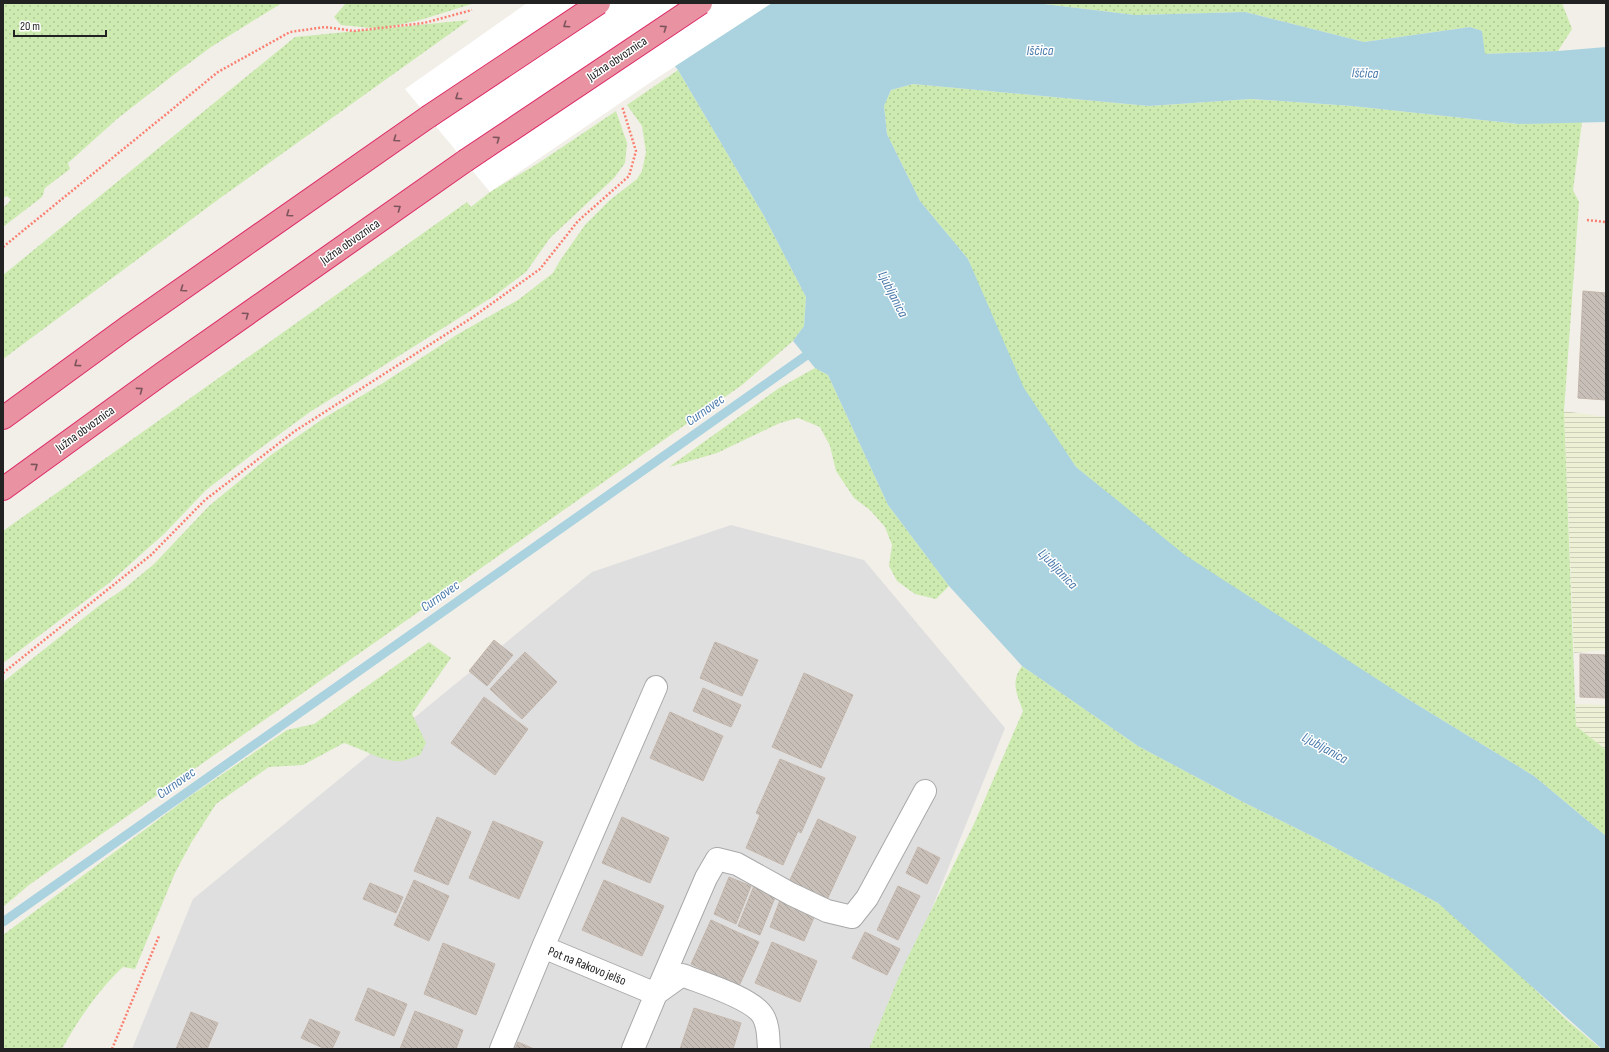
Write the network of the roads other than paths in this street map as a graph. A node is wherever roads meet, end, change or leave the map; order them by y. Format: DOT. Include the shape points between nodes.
graph roads {
  1 [pos="599,3"];
  2 [pos="701,3"];
  3 [pos="3,418"];
  4 [pos="3,489"];
  5 [pos="656,687"];
  6 [pos="925,791"];
  7 [pos="542,947"];
  8 [pos="656,994"];
  9 [pos="501,1049"];
  10 [pos="633,1049"];
  11 [pos="769,1049"];
  1 -- 3 [label="highway, one-way, bridge" via="428,117 129,326"];
  4 -- 2 [label="highway, Južna obvoznica, one-way, bridge" via="465,161"];
  5 -- 7 [label="street"];
  6 -- 8 [label="street" via="867,898 852,917 827,911 738,864 717,859 706,878"];
  7 -- 8 [label="street, Pot na Rakovo jelšo"];
  7 -- 9 [label="street, Pot na Rakovo jelšo"];
  8 -- 10 [label="street"];
  8 -- 11 [label="street" via="682,975 756,1006 768,1029"];
}
